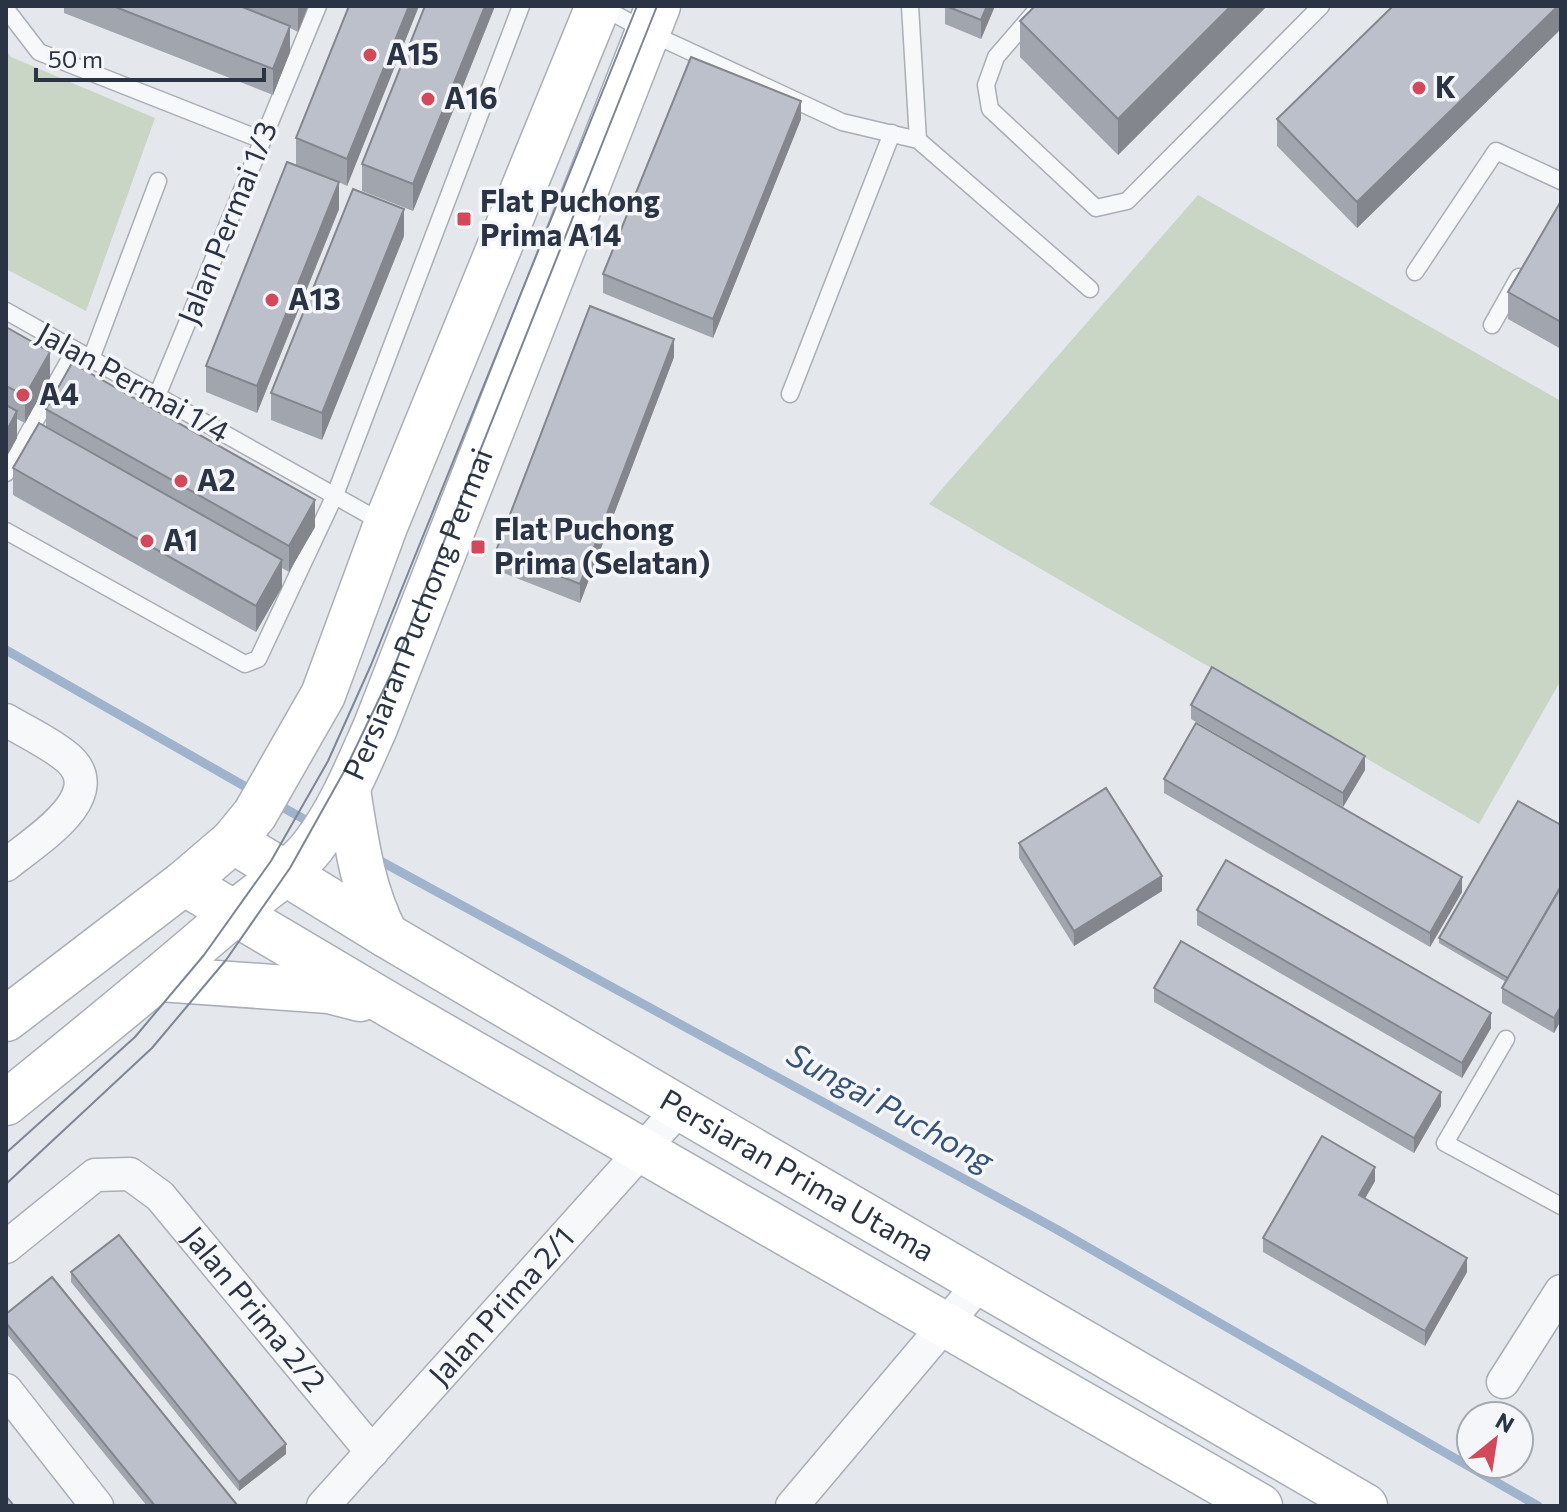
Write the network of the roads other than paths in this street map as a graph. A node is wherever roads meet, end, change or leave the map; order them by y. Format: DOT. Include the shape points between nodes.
graph roads {
  1 [pos="318,6"];
  2 [pos="521,6"];
  3 [pos="599,6"];
  4 [pos="910,6"];
  5 [pos="1040,6"];
  6 [pos="1321,6"];
  7 [pos="6,9"];
  8 [pos="653,19"];
  9 [pos="892,133"];
  10 [pos="262,140"];
  11 [pos="918,140"];
  12 [pos="158,181"];
  13 [pos="1561,181"];
  14 [pos="1530,257"];
  15 [pos="1415,272"];
  16 [pos="1090,289"];
  17 [pos="6,311"];
  18 [pos="1492,325"];
  19 [pos="75,350"];
  20 [pos="91,359"];
  21 [pos="790,394"];
  22 [pos="157,396"];
  23 [pos="6,473"];
  24 [pos="335,495"];
  25 [pos="386,524"];
  26 [pos="6,531"];
  27 [pos="6,720"];
  28 [pos="348,790"];
  29 [pos="244,827"];
  30 [pos="298,860"];
  31 [pos="6,865"];
  32 [pos="184,883"];
  33 [pos="235,912"];
  34 [pos="386,935"];
  35 [pos="160,979"];
  36 [pos="393,1007"];
  37 [pos="6,1019"];
  38 [pos="1506,1039"];
  39 [pos="6,1103"];
  40 [pos="680,1108"];
  41 [pos="642,1151"];
  42 [pos="1561,1206"];
  43 [pos="6,1247"];
  44 [pos="981,1282"];
  45 [pos="1561,1291"];
  46 [pos="946,1325"];
  47 [pos="1503,1382"];
  48 [pos="6,1390"];
  49 [pos="372,1452"];
  50 [pos="97,1506"];
  51 [pos="323,1506"];
  52 [pos="792,1506"];
  53 [pos="1260,1506"];
  54 [pos="1365,1506"];
  1 -- 10 [label="lane, Jalan Permai 1/3"];
  2 -- 24 [label="lane"];
  3 -- 8 [label="lane"];
  3 -- 25 [label="main road, Persiaran Puchong Permai"];
  4 -- 11 [label="lane"];
  5 -- 6 [label="lane" via="996,57 986,85 990,109 1096,208 1127,201"];
  7 -- 10 [label="lane" via="39,52"];
  8 -- 9 [label="lane" via="842,122"];
  8 -- 28 [label="main road, Persiaran Puchong Permai"];
  9 -- 11 [label="lane"];
  9 -- 21 [label="lane"];
  10 -- 22 [label="lane, Jalan Permai 1/3"];
  11 -- 16 [label="lane"];
  12 -- 20 [label="lane"];
  13 -- 15 [label="lane" via="1496,151"];
  14 -- 18 [label="lane"];
  17 -- 19 [label="lane, Jalan Permai 1/4"];
  19 -- 20 [label="lane, Jalan Permai 1/4"];
  19 -- 23 [label="lane"];
  20 -- 22 [label="lane, Jalan Permai 1/4"];
  22 -- 24 [label="lane, Jalan Permai 1/4"];
  24 -- 25 [label="lane, Jalan Permai 1/4"];
  24 -- 26 [label="lane" via="258,659 245,664"];
  25 -- 29 [label="main road, Persiaran Puchong Permai" via="323,695"];
  27 -- 31 [label="street" via="68,758 78,770 80,795 70,813"];
  28 -- 30 [label="main road, Persiaran Puchong Permai"];
  28 -- 34 [label="main road" via="365,885"];
  29 -- 30 [label="main road, Persiaran Prima Utama"];
  29 -- 32 [label="main road, Persiaran Puchong Permai"];
  30 -- 33 [label="main road, Persiaran Puchong Permai"];
  30 -- 34 [label="main road, Persiaran Prima Utama"];
  32 -- 33 [label="main road, Persiaran Prima Utama"];
  32 -- 37 [label="main road, Persiaran Puchong Permai"];
  33 -- 35 [label="main road, Persiaran Puchong Permai"];
  33 -- 36 [label="main road, Persiaran Prima Utama"];
  34 -- 40 [label="main road, Persiaran Prima Utama"];
  35 -- 36 [label="main road" via="329,991"];
  35 -- 39 [label="main road, Persiaran Puchong Permai"];
  36 -- 41 [label="main road, Persiaran Prima Utama"];
  38 -- 42 [label="lane" via="1445,1143"];
  40 -- 41 [label="street, Jalan Prima 2/1"];
  40 -- 44 [label="main road, Persiaran Prima Utama"];
  41 -- 46 [label="main road, Persiaran Prima Utama"];
  41 -- 49 [label="street, Jalan Prima 2/1"];
  43 -- 49 [label="street, Jalan Prima 2/2" via="95,1175 130,1174 160,1196"];
  44 -- 46 [label="street"];
  44 -- 54 [label="main road, Persiaran Prima Utama"];
  45 -- 47 [label="street"];
  46 -- 52 [label="street"];
  46 -- 53 [label="main road, Persiaran Prima Utama"];
  48 -- 50 [label="street"];
  49 -- 51 [label="street, Jalan Prima 2/1"];
}
